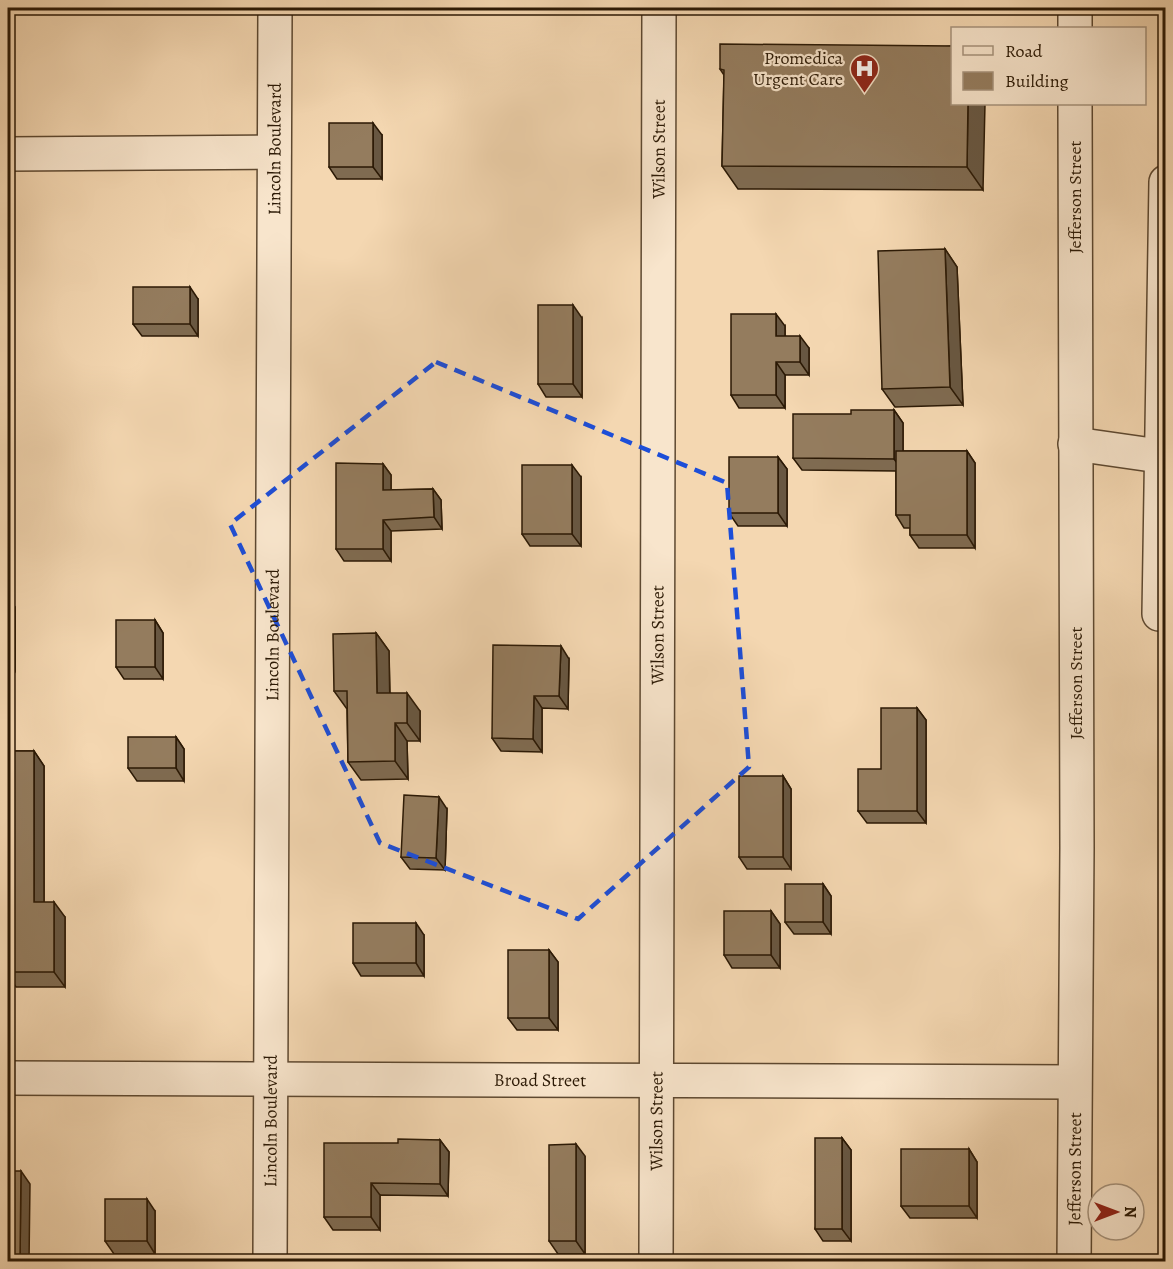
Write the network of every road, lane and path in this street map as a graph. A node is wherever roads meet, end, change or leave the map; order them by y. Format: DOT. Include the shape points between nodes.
graph roads {
  1 [pos="275,8"];
  2 [pos="659,8"];
  3 [pos="1075,8"];
  4 [pos="1075,27"];
  5 [pos="1075,105"];
  6 [pos="274,152"];
  7 [pos="8,154"];
  8 [pos="1166,182"];
  9 [pos="1075,444"];
  10 [pos="1163,457"];
  11 [pos="1166,614"];
  12 [pos="8,1078"];
  13 [pos="271,1078"];
  14 [pos="656,1078"];
  15 [pos="1074,1082"];
  16 [pos="270,1262"];
  17 [pos="656,1262"];
  18 [pos="1074,1262"];
  1 -- 6 [label="street, Lincoln Boulevard"];
  2 -- 14 [label="street, Wilson Street"];
  3 -- 4 [label="street"];
  5 -- 9 [label="street, Jefferson Street"];
  6 -- 7 [label="street"];
  6 -- 13 [label="street, Lincoln Boulevard"];
  8 -- 10 [label="street"];
  9 -- 10 [label="street"];
  9 -- 15 [label="street, Jefferson Street"];
  10 -- 11 [label="street" via="1159,614"];
  12 -- 13 [label="street, Broad Street"];
  13 -- 14 [label="street, Broad Street"];
  13 -- 16 [label="street, Lincoln Boulevard"];
  14 -- 15 [label="street, Broad Street"];
  14 -- 17 [label="street, Wilson Street"];
  15 -- 18 [label="street, Jefferson Street"];
}
